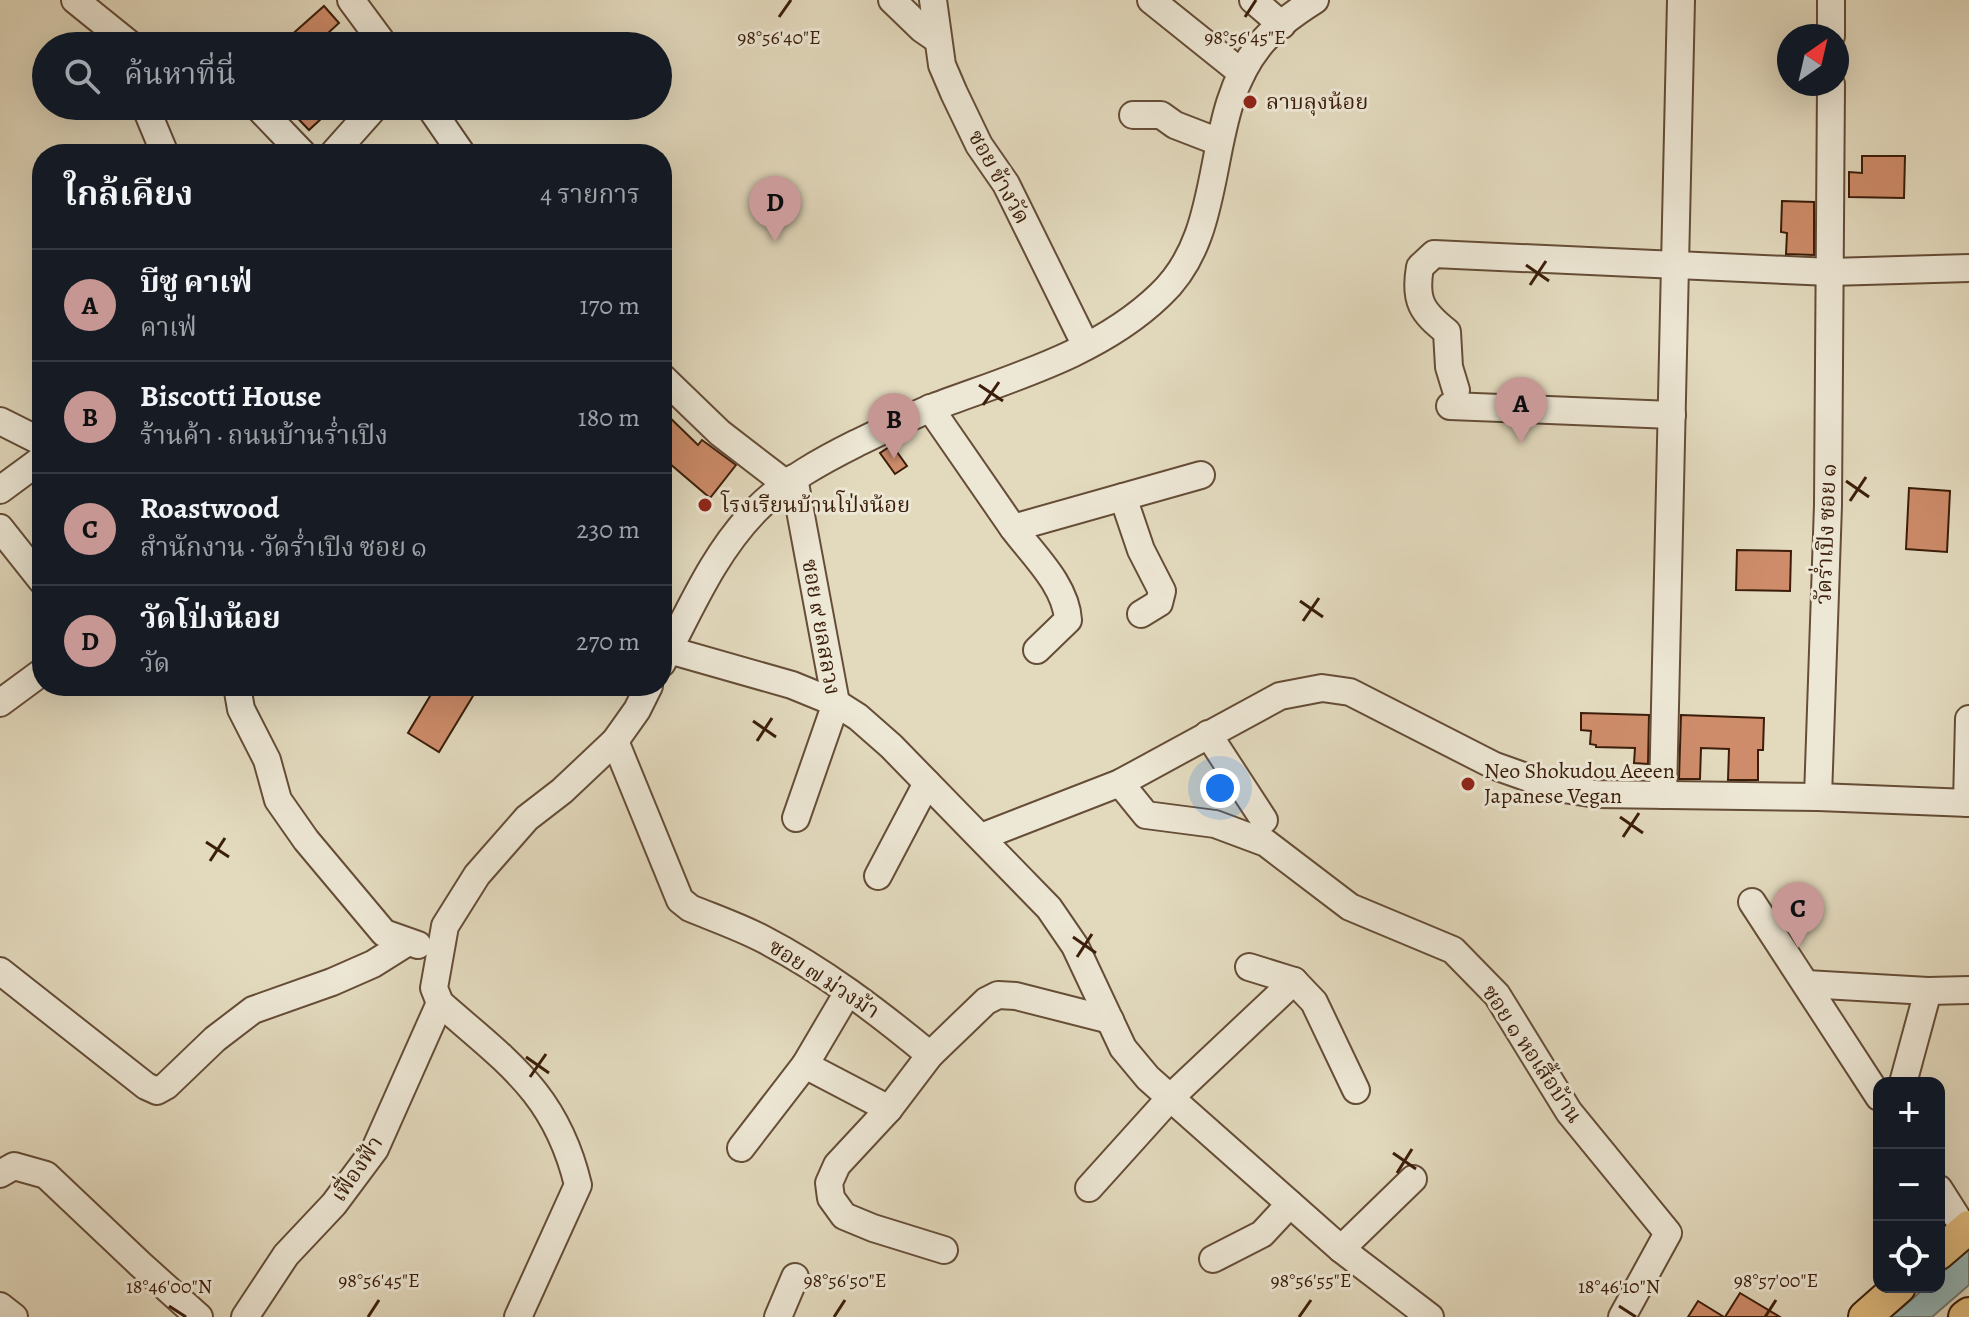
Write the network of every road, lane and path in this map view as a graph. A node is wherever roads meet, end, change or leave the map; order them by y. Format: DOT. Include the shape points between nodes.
graph roads {
  1 [pos="75,0"];
  2 [pos="351,0"];
  3 [pos="892,0"];
  4 [pos="933,0"];
  5 [pos="1151,0"];
  6 [pos="1253,0"];
  7 [pos="1315,0"];
  8 [pos="1681,0"];
  9 [pos="1831,0"];
  10 [pos="1831,24"];
  11 [pos="1282,25"];
  12 [pos="115,32"];
  13 [pos="375,32"];
  14 [pos="938,40"];
  15 [pos="1242,73"];
  16 [pos="1831,96"];
  17 [pos="1133,115"];
  18 [pos="151,120"];
  19 [pos="270,120"];
  20 [pos="363,120"];
  21 [pos="439,120"];
  22 [pos="1219,142"];
  23 [pos="161,144"];
  24 [pos="293,144"];
  25 [pos="342,144"];
  26 [pos="455,144"];
  27 [pos="1675,264"];
  28 [pos="1969,268"];
  29 [pos="1830,272"];
  30 [pos="1086,346"];
  31 [pos="672,387"];
  32 [pos="930,408"];
  33 [pos="1672,415"];
  34 [pos="0,421"];
  35 [pos="32,437"];
  36 [pos="32,466"];
  37 [pos="1201,475"];
  38 [pos="790,481"];
  39 [pos="0,490"];
  40 [pos="1123,497"];
  41 [pos="0,528"];
  42 [pos="1013,528"];
  43 [pos="32,568"];
  44 [pos="1141,614"];
  45 [pos="672,639"];
  46 [pos="1037,650"];
  47 [pos="672,655"];
  48 [pos="32,679"];
  49 [pos="239,696"];
  50 [pos="644,696"];
  51 [pos="0,703"];
  52 [pos="836,703"];
  53 [pos="1969,719"];
  54 [pos="1208,734"];
  55 [pos="615,741"];
  56 [pos="927,783"];
  57 [pos="1120,783"];
  58 [pos="1663,795"];
  59 [pos="1818,797"];
  60 [pos="1968,803"];
  61 [pos="796,818"];
  62 [pos="1264,820"];
  63 [pos="981,837"];
  64 [pos="878,876"];
  65 [pos="1752,902"];
  66 [pos="408,942"];
  67 [pos="439,953"];
  68 [pos="1249,967"];
  69 [pos="0,971"];
  70 [pos="1294,981"];
  71 [pos="1806,984"];
  72 [pos="1969,990"];
  73 [pos="1928,991"];
  74 [pos="848,992"];
  75 [pos="440,1003"];
  76 [pos="1110,1020"];
  77 [pos="930,1055"];
  78 [pos="805,1065"];
  79 [pos="1905,1077"];
  80 [pos="1873,1088"];
  81 [pos="1356,1090"];
  82 [pos="1171,1097"];
  83 [pos="889,1109"];
  84 [pos="741,1148"];
  85 [pos="0,1174"];
  86 [pos="1413,1179"];
  87 [pos="1089,1188"];
  88 [pos="1945,1197"];
  89 [pos="1290,1204"];
  90 [pos="1967,1228"];
  91 [pos="1945,1248"];
  92 [pos="1341,1249"];
  93 [pos="944,1250"];
  94 [pos="1213,1259"];
  95 [pos="795,1277"];
  96 [pos="1892,1293"];
  97 [pos="0,1306"];
  98 [pos="14,1317"];
  99 [pos="199,1317"];
  100 [pos="245,1317"];
  101 [pos="518,1317"];
  102 [pos="778,1317"];
  103 [pos="1430,1317"];
  104 [pos="1622,1317"];
  105 [pos="1865,1317"];
  1 -- 12 [label="street"];
  2 -- 13 [label="street"];
  3 -- 14 [label="street"];
  4 -- 14 [label="street, ซอย ข้างวัด"];
  5 -- 15 [label="street"];
  6 -- 11 [label="street"];
  7 -- 11 [label="street"];
  8 -- 27 [label="street"];
  9 -- 10 [label="street"];
  11 -- 15 [label="street" via="1260,44"];
  14 -- 30 [label="street, ซอย ข้างวัด" via="942,65 973,132 1006,184"];
  15 -- 22 [label="street"];
  16 -- 29 [label="street, วัดร่ำเปิง ซอย ๑"];
  17 -- 22 [label="street" via="1161,115"];
  18 -- 23 [label="street"];
  19 -- 24 [label="street"];
  20 -- 25 [label="street"];
  21 -- 26 [label="street"];
  22 -- 30 [label="street" via="1202,226 1180,273 1160,296"];
  27 -- 29 [label="street"];
  27 -- 33 [label="street"];
  27 -- 33 [label="street" via="1434,254 1420,267 1419,302 1447,332 1453,398"];
  28 -- 29 [label="street"];
  29 -- 59 [label="street, วัดร่ำเปิง ซอย ๑"];
  30 -- 32 [label="street"];
  31 -- 38 [label="street" via="720,433"];
  32 -- 38 [label="street"];
  32 -- 42 [label="street"];
  33 -- 58 [label="street"];
  34 -- 35 [label="street"];
  36 -- 39 [label="street"];
  37 -- 40 [label="street"];
  38 -- 45 [label="street" via="756,509 718,556"];
  38 -- 52 [label="street, ซอย ๙ ยลสลวง"];
  40 -- 42 [label="street"];
  40 -- 44 [label="street" via="1162,591 1159,603"];
  41 -- 43 [label="street"];
  42 -- 46 [label="street" via="1066,602 1068,620"];
  47 -- 52 [label="street" via="792,685"];
  48 -- 51 [label="street"];
  49 -- 66 [label="street" via="278,800 384,933"];
  50 -- 55 [label="street"];
  52 -- 56 [label="street" via="891,746"];
  52 -- 61 [label="street, ซอย ๙ ยลสลวง"];
  53 -- 60 [label="street"];
  54 -- 57 [label="street"];
  54 -- 58 [label="street" via="1280,696 1322,688 1350,692 1495,766 1557,788"];
  54 -- 62 [label="street"];
  55 -- 67 [label="street" via="527,818 477,875 445,926"];
  55 -- 74 [label="street, ซอย ๗ ม่วงม้า" via="680,900 763,939"];
  56 -- 63 [label="street"];
  56 -- 64 [label="street"];
  57 -- 63 [label="street"];
  57 -- 104 [label="street, ซอย ๑ หอเสื้อบ้าน" via="1146,815 1215,824 1266,843 1350,907 1453,950 1497,995 1569,1112 1668,1233"];
  58 -- 59 [label="street"];
  59 -- 60 [label="street"];
  63 -- 76 [label="street" via="1049,908 1075,946"];
  65 -- 71 [label="street"];
  66 -- 67 [label="street"];
  66 -- 69 [label="street" via="332,982 253,1010 157,1091"];
  67 -- 75 [label="street" via="434,988"];
  68 -- 70 [label="street"];
  70 -- 81 [label="street" via="1314,1002"];
  70 -- 82 [label="street"];
  71 -- 73 [label="street"];
  71 -- 80 [label="street"];
  72 -- 73 [label="street"];
  73 -- 79 [label="street"];
  74 -- 77 [label="street, ซอย ๗ ม่วงม้า"];
  74 -- 78 [label="street"];
  75 -- 100 [label="street, เฟื่องฟ้า" via="375,1149 286,1255"];
  75 -- 101 [label="street" via="526,1079 573,1163 578,1185 571,1205"];
  76 -- 77 [label="street" via="998,995"];
  76 -- 82 [label="street" via="1123,1048"];
  77 -- 83 [label="street"];
  78 -- 83 [label="street"];
  78 -- 84 [label="street"];
  82 -- 87 [label="street"];
  82 -- 89 [label="street"];
  83 -- 93 [label="street" via="837,1165 829,1183 831,1198 844,1216"];
  85 -- 99 [label="street" via="14,1166 46,1175"];
  86 -- 92 [label="street"];
  88 -- 90 [label="street"];
  89 -- 92 [label="street"];
  89 -- 94 [label="street" via="1262,1234"];
  90 -- 91 [label="main road"];
  92 -- 103 [label="street"];
  95 -- 102 [label="street"];
  96 -- 105 [label="main road"];
  97 -- 98 [label="street"];
}
